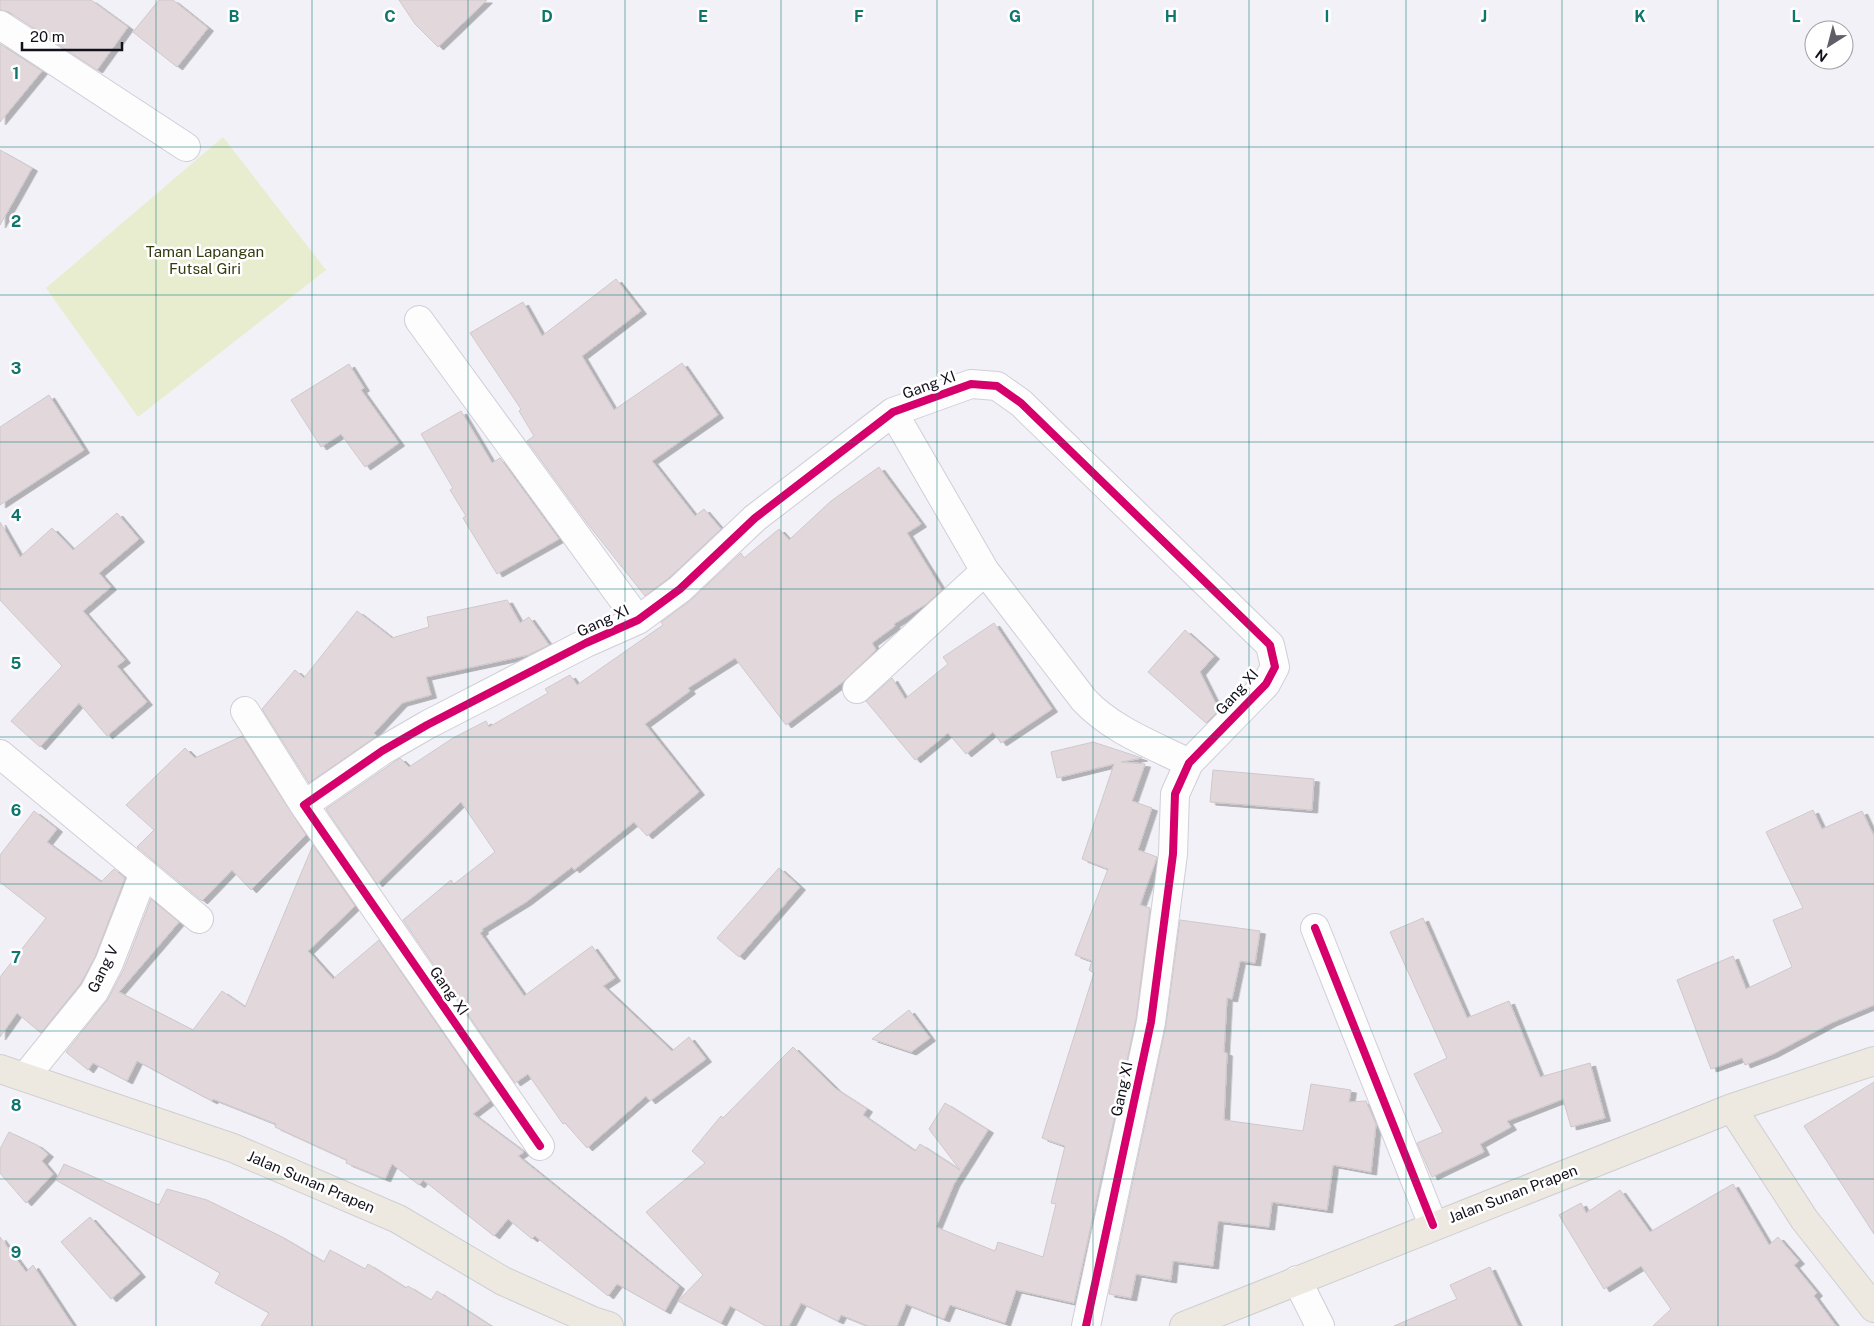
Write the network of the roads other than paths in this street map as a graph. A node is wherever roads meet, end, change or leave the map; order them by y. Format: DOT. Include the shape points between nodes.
graph roads {
  1 [pos="0,25"];
  2 [pos="186,147"];
  3 [pos="419,320"];
  4 [pos="893,412"];
  5 [pos="986,571"];
  6 [pos="638,620"];
  7 [pos="857,689"];
  8 [pos="245,711"];
  9 [pos="0,754"];
  10 [pos="1189,762"];
  11 [pos="304,805"];
  12 [pos="144,873"];
  13 [pos="199,919"];
  14 [pos="1315,928"];
  15 [pos="1874,1061"];
  16 [pos="13,1073"];
  17 [pos="1732,1108"];
  18 [pos="540,1146"];
  19 [pos="1433,1225"];
  20 [pos="1297,1280"];
  21 [pos="1874,1308"];
  22 [pos="597,1324"];
  23 [pos="1086,1326"];
  24 [pos="1184,1326"];
  25 [pos="1320,1326"];
  1 -- 2 [label="street"];
  3 -- 6 [label="street"];
  4 -- 5 [label="street"];
  4 -- 6 [label="street, Gang XI" via="754,518 680,589"];
  4 -- 10 [label="street, Gang XI" via="971,384 998,386 1022,403 1270,645 1275,667 1266,684"];
  5 -- 7 [label="street"];
  5 -- 10 [label="street" via="1097,714"];
  6 -- 11 [label="street, Gang XI" via="586,643 427,725 382,751"];
  8 -- 11 [label="street"];
  9 -- 12 [label="street"];
  10 -- 23 [label="street, Gang XI" via="1175,794 1173,854 1151,1022"];
  11 -- 18 [label="street, Gang XI"];
  12 -- 13 [label="street"];
  12 -- 16 [label="street, Gang V" via="94,992"];
  14 -- 19 [label="street"];
  15 -- 17 [label="main road, Jalan Sunan Prapen"];
  16 -- 22 [label="main road, Jalan Sunan Prapen" via="234,1148 398,1219 503,1281"];
  17 -- 19 [label="main road, Jalan Sunan Prapen"];
  17 -- 21 [label="main road" via="1804,1219"];
  19 -- 20 [label="main road, Jalan Sunan Prapen"];
  20 -- 24 [label="main road, Jalan Sunan Prapen"];
  20 -- 25 [label="street"];
}
